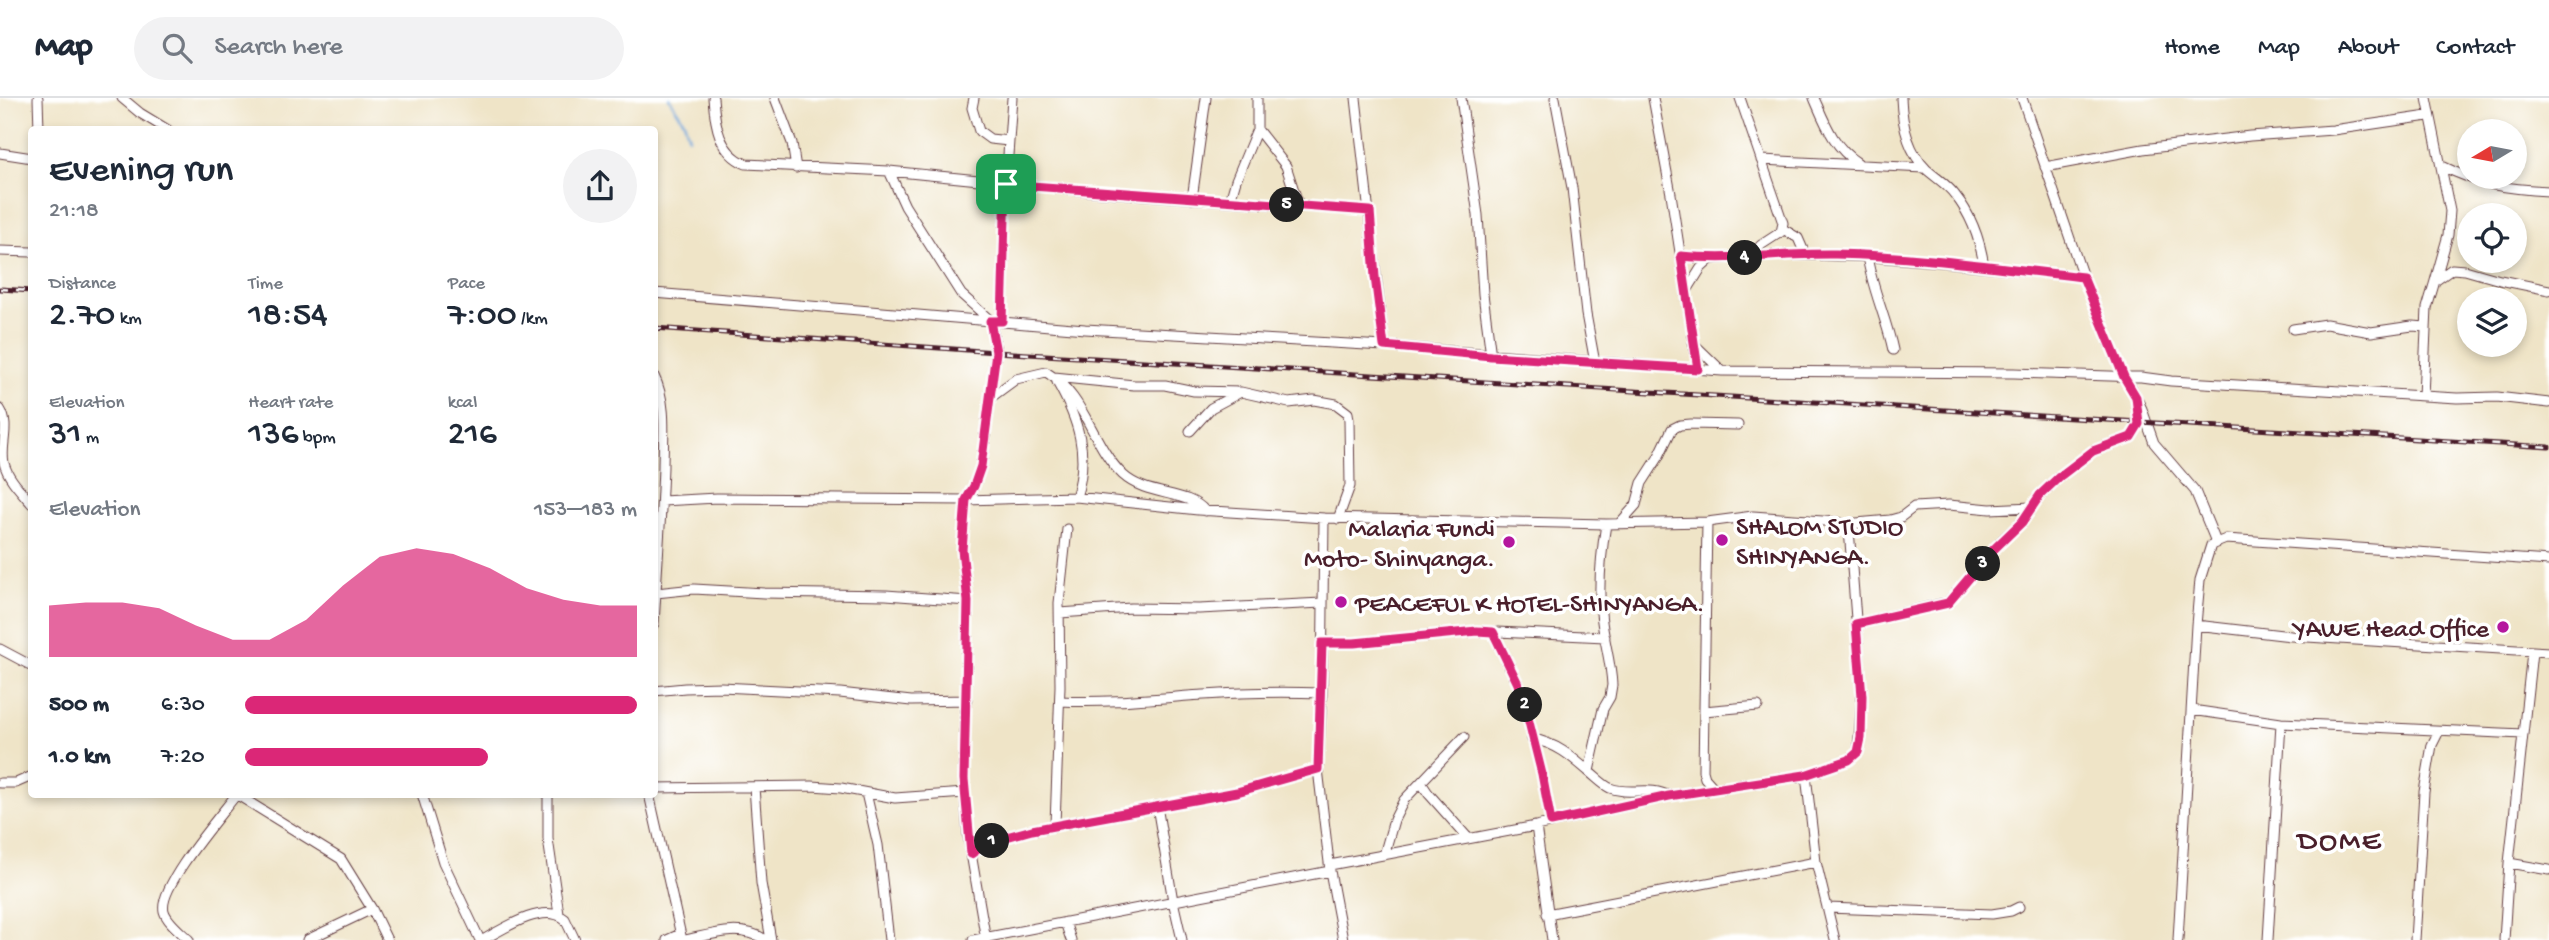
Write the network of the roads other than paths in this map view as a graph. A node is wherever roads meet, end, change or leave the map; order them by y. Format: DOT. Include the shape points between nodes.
graph roads {
  1 [pos="38,98"];
  2 [pos="122,98"];
  3 [pos="713,98"];
  4 [pos="775,98"];
  5 [pos="974,98"];
  6 [pos="1012,98"];
  7 [pos="1206,98"];
  8 [pos="1257,98"];
  9 [pos="1356,98"];
  10 [pos="1461,98"];
  11 [pos="1555,98"];
  12 [pos="1653,98"];
  13 [pos="1740,98"];
  14 [pos="1814,98"];
  15 [pos="1901,98"];
  16 [pos="2022,98"];
  17 [pos="2427,98"];
  18 [pos="2428,116"];
  19 [pos="39,126"];
  20 [pos="161,126"];
  21 [pos="1257,129"];
  22 [pos="1009,141"];
  23 [pos="0,153"];
  24 [pos="28,157"];
  25 [pos="1761,160"];
  26 [pos="1859,164"];
  27 [pos="2045,166"];
  28 [pos="2442,166"];
  29 [pos="796,168"];
  30 [pos="1925,168"];
  31 [pos="889,172"];
  32 [pos="1006,184"];
  33 [pos="2549,191"];
  34 [pos="1192,199"];
  35 [pos="1230,201"];
  36 [pos="1299,206"];
  37 [pos="1370,211"];
  38 [pos="1783,229"];
  39 [pos="0,251"];
  40 [pos="28,252"];
  41 [pos="1805,254"];
  42 [pos="1681,256"];
  43 [pos="1867,256"];
  44 [pos="1750,258"];
  45 [pos="1711,259"];
  46 [pos="1984,266"];
  47 [pos="2083,277"];
  48 [pos="2434,281"];
  49 [pos="2549,289"];
  50 [pos="1686,292"];
  51 [pos="658,293"];
  52 [pos="990,321"];
  53 [pos="1002,321"];
  54 [pos="2426,327"];
  55 [pos="2293,329"];
  56 [pos="1692,341"];
  57 [pos="1384,346"];
  58 [pos="1894,350"];
  59 [pos="1491,356"];
  60 [pos="1595,363"];
  61 [pos="1698,369"];
  62 [pos="1723,371"];
  63 [pos="1054,377"];
  64 [pos="2124,377"];
  65 [pos="658,388"];
  66 [pos="1241,393"];
  67 [pos="2423,396"];
  68 [pos="2136,397"];
  69 [pos="990,398"];
  70 [pos="2549,403"];
  71 [pos="0,409"];
  72 [pos="1738,425"];
  73 [pos="1190,431"];
  74 [pos="1076,497"];
  75 [pos="28,499"];
  76 [pos="966,500"];
  77 [pos="662,501"];
  78 [pos="2032,507"];
  79 [pos="1205,511"];
  80 [pos="1324,518"];
  81 [pos="1338,519"];
  82 [pos="1707,522"];
  83 [pos="1606,524"];
  84 [pos="1619,524"];
  85 [pos="1845,524"];
  86 [pos="1067,529"];
  87 [pos="2216,541"];
  88 [pos="2549,561"];
  89 [pos="658,562"];
  90 [pos="658,593"];
  91 [pos="968,601"];
  92 [pos="1322,603"];
  93 [pos="1060,613"];
  94 [pos="1856,624"];
  95 [pos="2196,625"];
  96 [pos="1493,632"];
  97 [pos="1605,637"];
  98 [pos="1322,643"];
  99 [pos="0,649"];
  100 [pos="2532,652"];
  101 [pos="2549,653"];
  102 [pos="28,664"];
  103 [pos="658,691"];
  104 [pos="1322,693"];
  105 [pos="967,701"];
  106 [pos="1060,701"];
  107 [pos="1758,706"];
  108 [pos="2192,710"];
  109 [pos="1704,711"];
  110 [pos="2281,723"];
  111 [pos="2439,731"];
  112 [pos="2522,734"];
  113 [pos="1464,737"];
  114 [pos="1532,739"];
  115 [pos="1318,769"];
  116 [pos="1588,771"];
  117 [pos="1805,775"];
  118 [pos="28,778"];
  119 [pos="0,783"];
  120 [pos="1422,784"];
  121 [pos="754,787"];
  122 [pos="658,788"];
  123 [pos="1714,788"];
  124 [pos="866,793"];
  125 [pos="965,793"];
  126 [pos="1669,796"];
  127 [pos="234,798"];
  128 [pos="241,798"];
  129 [pos="423,798"];
  130 [pos="548,798"];
  131 [pos="650,798"];
  132 [pos="1157,806"];
  133 [pos="1551,822"];
  134 [pos="1055,825"];
  135 [pos="1536,826"];
  136 [pos="1468,838"];
  137 [pos="971,854"];
  138 [pos="1384,855"];
  139 [pos="1816,862"];
  140 [pos="2509,863"];
  141 [pos="1330,868"];
  142 [pos="2549,870"];
  143 [pos="1173,901"];
  144 [pos="2019,907"];
  145 [pos="1827,908"];
  146 [pos="372,909"];
  147 [pos="559,914"];
  148 [pos="1547,914"];
  149 [pos="1065,922"];
  150 [pos="683,938"];
  151 [pos="986,939"];
  152 [pos="189,940"];
  153 [pos="307,940"];
  154 [pos="387,940"];
  155 [pos="481,940"];
  156 [pos="575,940"];
  157 [pos="667,940"];
  158 [pos="766,940"];
  159 [pos="771,940"];
  160 [pos="889,940"];
  161 [pos="973,940"];
  162 [pos="1071,940"];
  163 [pos="1182,940"];
  164 [pos="1343,940"];
  165 [pos="1552,940"];
  166 [pos="1835,940"];
  167 [pos="2178,940"];
  168 [pos="2267,940"];
  169 [pos="2416,940"];
  170 [pos="2504,940"];
  1 -- 19 [label="street"];
  2 -- 20 [label="street"];
  3 -- 29 [label="street" via="718,131 732,156 746,164"];
  4 -- 29 [label="street"];
  5 -- 22 [label="street" via="979,131 990,139"];
  6 -- 22 [label="street"];
  7 -- 34 [label="street"];
  8 -- 21 [label="street"];
  9 -- 37 [label="street"];
  10 -- 59 [label="street"];
  11 -- 60 [label="street" via="1573,188"];
  12 -- 42 [label="street"];
  13 -- 25 [label="street"];
  14 -- 26 [label="street" via="1832,137"];
  15 -- 30 [label="street" via="1905,129"];
  16 -- 27 [label="street"];
  17 -- 18 [label="street"];
  18 -- 27 [label="street" via="2143,149"];
  18 -- 28 [label="street"];
  21 -- 35 [label="street"];
  21 -- 36 [label="street" via="1286,166"];
  22 -- 32 [label="street"];
  23 -- 24 [label="street"];
  25 -- 26 [label="street"];
  25 -- 38 [label="street"];
  26 -- 30 [label="street"];
  27 -- 47 [label="street"];
  28 -- 33 [label="street" via="2493,186"];
  28 -- 48 [label="street" via="2448,235"];
  29 -- 31 [label="street"];
  30 -- 46 [label="street" via="1961,202 1977,233"];
  31 -- 32 [label="street"];
  31 -- 52 [label="street" via="905,206 961,293"];
  32 -- 34 [label="street"];
  32 -- 53 [label="street"];
  34 -- 35 [label="street"];
  35 -- 36 [label="street"];
  36 -- 37 [label="street"];
  37 -- 57 [label="street"];
  38 -- 41 [label="street" via="1798,238"];
  38 -- 44 [label="street"];
  39 -- 40 [label="street"];
  41 -- 43 [label="street"];
  41 -- 44 [label="street"];
  42 -- 45 [label="street"];
  42 -- 50 [label="street"];
  43 -- 46 [label="street"];
  43 -- 58 [label="street"];
  44 -- 45 [label="street"];
  45 -- 50 [label="street"];
  46 -- 47 [label="street"];
  47 -- 64 [label="street"];
  48 -- 49 [label="street" via="2452,269"];
  48 -- 54 [label="street"];
  50 -- 56 [label="street"];
  51 -- 52 [label="street"];
  52 -- 53 [label="street"];
  52 -- 69 [label="street" via="996,352"];
  53 -- 57 [label="street"];
  54 -- 55 [label="street" via="2371,332 2326,324"];
  54 -- 67 [label="street"];
  56 -- 61 [label="street"];
  56 -- 62 [label="street"];
  57 -- 59 [label="street"];
  59 -- 60 [label="street"];
  60 -- 61 [label="street"];
  61 -- 62 [label="street"];
  62 -- 64 [label="street"];
  63 -- 66 [label="street"];
  63 -- 69 [label="street" via="1046,372 1023,377"];
  63 -- 74 [label="street" via="1075,416 1082,444 1082,480"];
  63 -- 79 [label="street" via="1076,398 1108,457 1124,475 1139,487 1190,499"];
  64 -- 67 [label="street"];
  64 -- 68 [label="street"];
  65 -- 77 [label="street" via="663,404"];
  66 -- 73 [label="street" via="1211,408"];
  66 -- 81 [label="street" via="1289,403 1326,402 1348,413 1350,486"];
  67 -- 70 [label="street"];
  68 -- 78 [label="street" via="2139,424 2131,437 2081,459"];
  68 -- 87 [label="street" via="2154,443 2195,491"];
  69 -- 76 [label="street" via="981,466"];
  71 -- 75 [label="street" via="5,424 4,463"];
  72 -- 84 [label="street" via="1691,424 1672,429 1642,483 1636,505"];
  74 -- 76 [label="street"];
  74 -- 79 [label="street"];
  76 -- 77 [label="street"];
  76 -- 91 [label="street" via="962,550"];
  77 -- 89 [label="street"];
  78 -- 85 [label="street" via="1920,507 1891,520"];
  78 -- 94 [label="street" via="1948,603"];
  79 -- 80 [label="street"];
  80 -- 81 [label="street"];
  80 -- 92 [label="street"];
  81 -- 83 [label="street"];
  82 -- 84 [label="street"];
  82 -- 85 [label="street" via="1753,516"];
  82 -- 109 [label="street"];
  83 -- 84 [label="street"];
  83 -- 97 [label="street" via="1600,570"];
  85 -- 94 [label="street"];
  86 -- 93 [label="street"];
  87 -- 88 [label="street"];
  87 -- 95 [label="street" via="2208,550 2200,580"];
  90 -- 91 [label="street" via="886,595"];
  91 -- 105 [label="street"];
  92 -- 93 [label="street"];
  92 -- 98 [label="street"];
  93 -- 106 [label="street"];
  94 -- 117 [label="street" via="1862,696 1858,752 1849,760"];
  95 -- 100 [label="street"];
  95 -- 108 [label="street"];
  96 -- 97 [label="street"];
  96 -- 98 [label="street"];
  96 -- 114 [label="street" via="1521,690"];
  97 -- 116 [label="street" via="1612,685"];
  98 -- 104 [label="street"];
  99 -- 102 [label="street"];
  100 -- 101 [label="street"];
  100 -- 112 [label="street"];
  103 -- 105 [label="street" via="720,687"];
  104 -- 106 [label="street"];
  104 -- 115 [label="street"];
  105 -- 125 [label="street"];
  106 -- 134 [label="street"];
  107 -- 109 [label="street"];
  108 -- 110 [label="street"];
  108 -- 167 [label="street"];
  109 -- 123 [label="street" via="1703,771"];
  110 -- 111 [label="street"];
  110 -- 168 [label="street"];
  111 -- 112 [label="street"];
  111 -- 169 [label="street" via="2424,792"];
  112 -- 140 [label="street"];
  113 -- 120 [label="street"];
  114 -- 116 [label="street" via="1556,746"];
  114 -- 133 [label="street"];
  115 -- 132 [label="street" via="1237,792"];
  115 -- 141 [label="street"];
  116 -- 126 [label="street" via="1611,788 1661,791"];
  117 -- 123 [label="street"];
  117 -- 139 [label="street"];
  118 -- 119 [label="street"];
  120 -- 136 [label="street"];
  120 -- 138 [label="street" via="1400,807"];
  121 -- 122 [label="street"];
  121 -- 124 [label="street" via="812,786"];
  121 -- 159 [label="street" via="761,883"];
  123 -- 126 [label="street"];
  124 -- 125 [label="street" via="895,798"];
  124 -- 160 [label="street" via="878,845"];
  125 -- 137 [label="street"];
  126 -- 133 [label="street"];
  127 -- 152 [label="street" via="171,882 164,901 168,918"];
  128 -- 146 [label="street" via="341,859"];
  129 -- 155 [label="street" via="443,862"];
  130 -- 147 [label="street" via="548,839"];
  131 -- 150 [label="street"];
  132 -- 134 [label="street"];
  132 -- 143 [label="street"];
  133 -- 135 [label="street"];
  134 -- 137 [label="street" via="988,842"];
  135 -- 136 [label="street"];
  135 -- 148 [label="street"];
  136 -- 138 [label="street"];
  137 -- 151 [label="street"];
  138 -- 141 [label="street"];
  139 -- 145 [label="street"];
  139 -- 148 [label="street"];
  140 -- 142 [label="street"];
  140 -- 170 [label="street"];
  141 -- 143 [label="street"];
  141 -- 164 [label="street"];
  143 -- 149 [label="street"];
  143 -- 163 [label="street"];
  144 -- 145 [label="street" via="1992,914"];
  145 -- 166 [label="street"];
  146 -- 153 [label="street"];
  146 -- 154 [label="street"];
  147 -- 155 [label="street" via="537,914"];
  147 -- 156 [label="street"];
  148 -- 165 [label="street"];
  149 -- 151 [label="street"];
  149 -- 162 [label="street"];
  150 -- 157 [label="street"];
  150 -- 158 [label="street" via="727,931 748,932"];
  151 -- 161 [label="street"];
}
